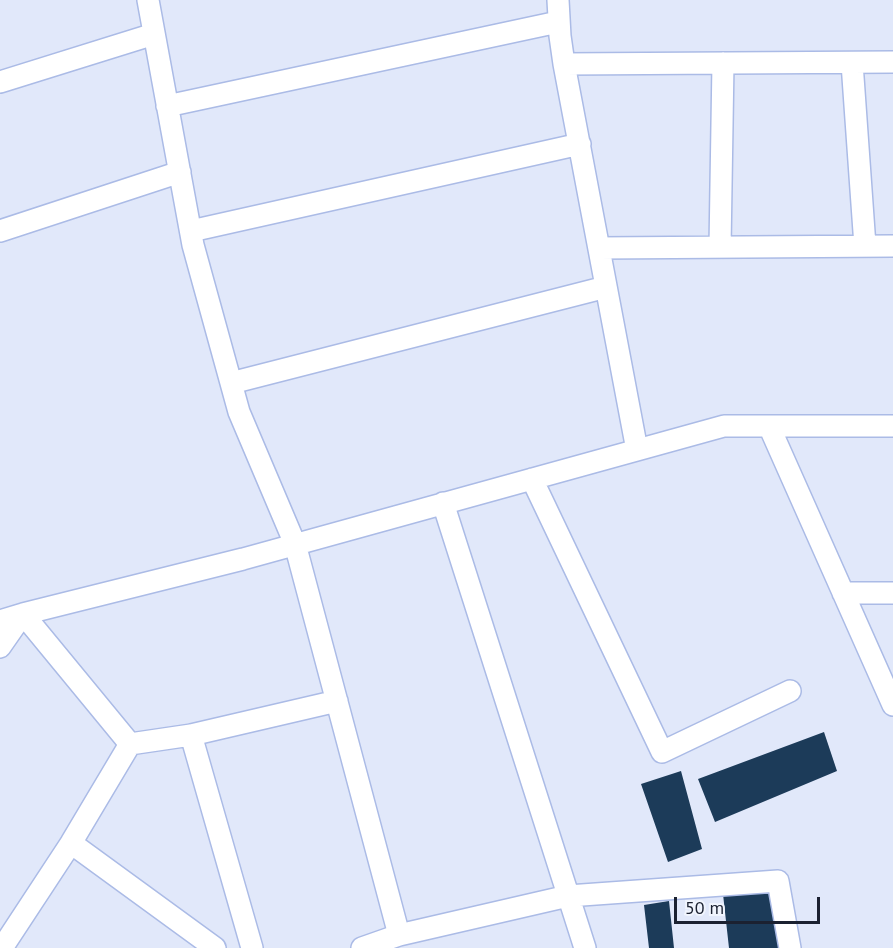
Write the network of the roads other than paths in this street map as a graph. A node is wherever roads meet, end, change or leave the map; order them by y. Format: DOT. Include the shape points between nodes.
graph roads {
  1 [pos="148,0"];
  2 [pos="558,0"];
  3 [pos="558,22"];
  4 [pos="154,34"];
  5 [pos="893,62"];
  6 [pos="723,63"];
  7 [pos="852,63"];
  8 [pos="564,64"];
  9 [pos="0,82"];
  10 [pos="167,106"];
  11 [pos="580,144"];
  12 [pos="180,172"];
  13 [pos="0,231"];
  14 [pos="191,231"];
  15 [pos="865,246"];
  16 [pos="893,246"];
  17 [pos="720,247"];
  18 [pos="599,248"];
  19 [pos="606,287"];
  20 [pos="231,383"];
  21 [pos="769,426"];
  22 [pos="893,426"];
  23 [pos="637,450"];
  24 [pos="532,479"];
  25 [pos="443,503"];
  26 [pos="295,544"];
  27 [pos="843,593"];
  28 [pos="893,593"];
  29 [pos="23,614"];
  30 [pos="0,621"];
  31 [pos="0,647"];
  32 [pos="790,691"];
  33 [pos="337,701"];
  34 [pos="893,705"];
  35 [pos="191,735"];
  36 [pos="130,744"];
  37 [pos="71,843"];
  38 [pos="568,896"];
  39 [pos="399,935"];
  40 [pos="2,948"];
  41 [pos="214,948"];
  42 [pos="252,948"];
  43 [pos="362,948"];
  44 [pos="585,948"];
  45 [pos="790,948"];
  1 -- 4 [label="street"];
  2 -- 3 [label="street"];
  3 -- 8 [label="street"];
  3 -- 10 [label="street"];
  4 -- 9 [label="street"];
  4 -- 10 [label="street"];
  5 -- 7 [label="street"];
  6 -- 7 [label="street"];
  6 -- 8 [label="street"];
  6 -- 17 [label="street"];
  7 -- 15 [label="street"];
  8 -- 11 [label="street"];
  10 -- 12 [label="street"];
  11 -- 14 [label="street"];
  11 -- 18 [label="street"];
  12 -- 13 [label="street"];
  12 -- 14 [label="street"];
  14 -- 20 [label="street"];
  15 -- 16 [label="street"];
  15 -- 17 [label="street"];
  17 -- 18 [label="street"];
  18 -- 19 [label="street"];
  19 -- 20 [label="street"];
  19 -- 23 [label="street"];
  20 -- 26 [label="street" via="239,412"];
  21 -- 22 [label="street"];
  21 -- 23 [label="street" via="724,426"];
  21 -- 27 [label="street"];
  23 -- 24 [label="street"];
  24 -- 25 [label="street"];
  24 -- 32 [label="street" via="662,752"];
  25 -- 26 [label="street"];
  25 -- 38 [label="street"];
  26 -- 29 [label="street"];
  26 -- 33 [label="street"];
  27 -- 28 [label="street"];
  27 -- 34 [label="street"];
  29 -- 30 [label="street"];
  29 -- 31 [label="street"];
  29 -- 36 [label="street"];
  33 -- 35 [label="street"];
  33 -- 39 [label="street"];
  35 -- 36 [label="street"];
  35 -- 42 [label="street"];
  36 -- 37 [label="street"];
  37 -- 40 [label="street"];
  37 -- 41 [label="street"];
  38 -- 39 [label="street"];
  38 -- 44 [label="street"];
  38 -- 45 [label="street" via="778,881"];
  39 -- 43 [label="street"];
}
